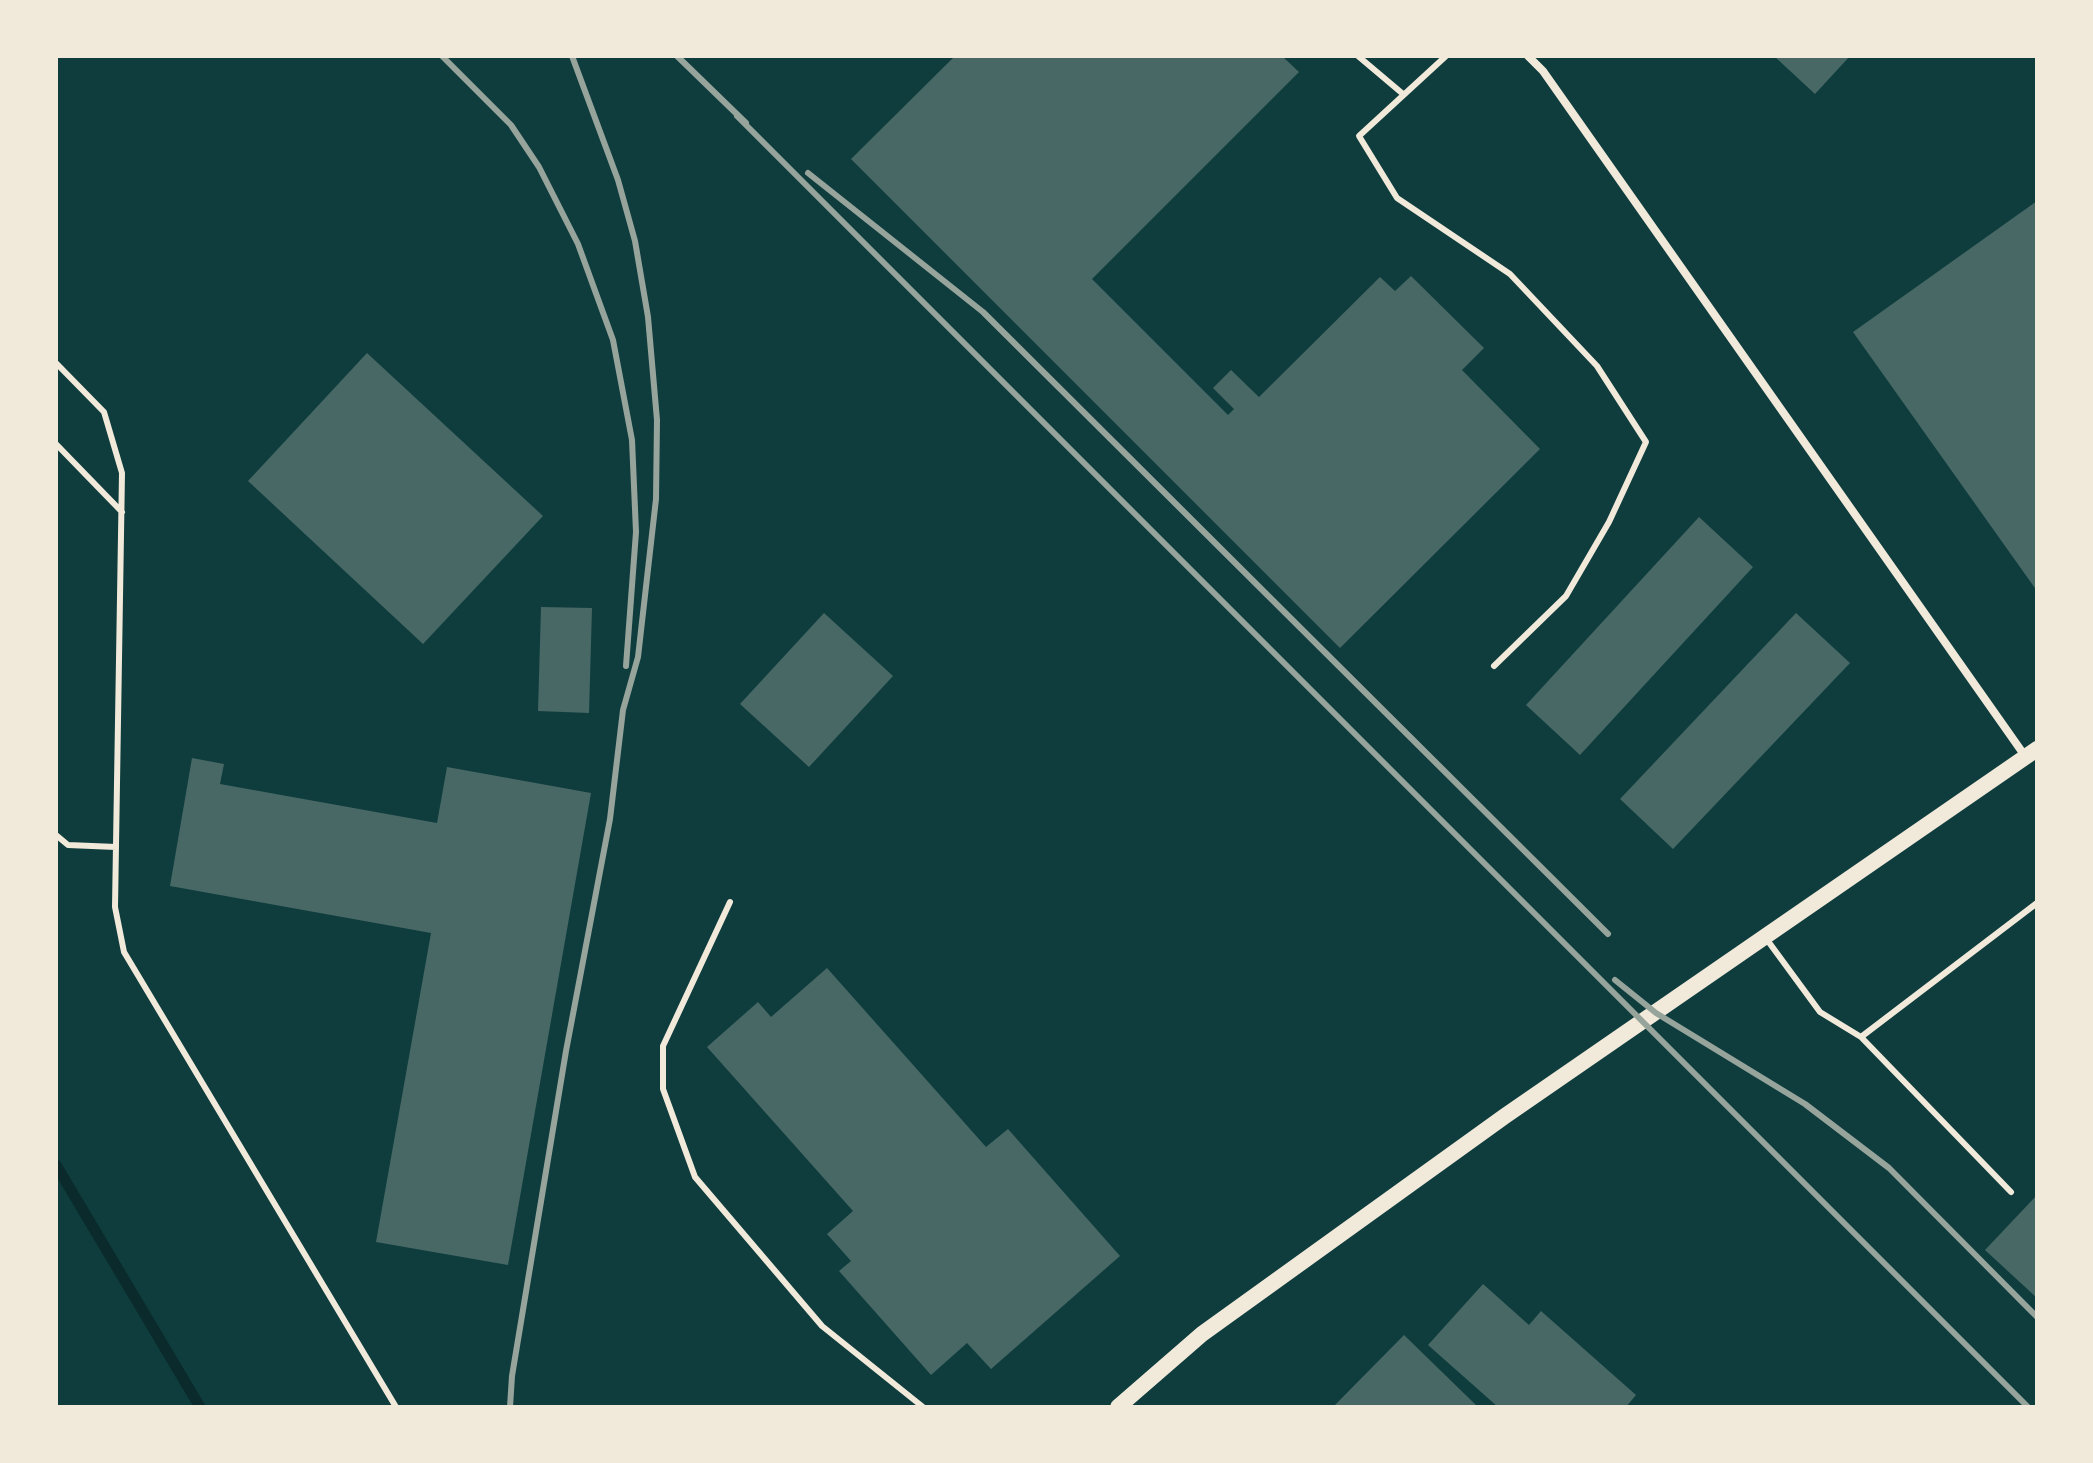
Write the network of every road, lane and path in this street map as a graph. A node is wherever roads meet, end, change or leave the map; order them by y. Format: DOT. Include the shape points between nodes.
graph roads {
  1 [pos="1358,56"];
  2 [pos="1446,56"];
  3 [pos="1528,56"];
  4 [pos="1403,94"];
  5 [pos="56,363"];
  6 [pos="56,444"];
  7 [pos="122,512"];
  8 [pos="1494,666"];
  9 [pos="2031,753"];
  10 [pos="56,835"];
  11 [pos="116,847"];
  12 [pos="730,902"];
  13 [pos="2037,903"];
  14 [pos="1765,937"];
  15 [pos="1861,1037"];
  16 [pos="2011,1192"];
  17 [pos="396,1407"];
  18 [pos="923,1407"];
  19 [pos="1118,1407"];
  1 -- 4 [label="lane"];
  2 -- 4 [label="lane"];
  3 -- 9 [label="street"];
  4 -- 8 [label="lane" via="1359,136 1397,198 1510,274 1597,366 1646,442 1609,522 1566,596"];
  5 -- 7 [label="lane" via="104,412 122,473"];
  6 -- 7 [label="lane"];
  7 -- 11 [label="lane"];
  9 -- 14 [label="main road"];
  10 -- 11 [label="lane" via="68,845"];
  11 -- 17 [label="lane" via="115,907 124,952"];
  12 -- 18 [label="lane" via="663,1046 663,1089 695,1177 822,1326"];
  13 -- 15 [label="lane"];
  14 -- 15 [label="lane" via="1820,1012"];
  14 -- 19 [label="main road" via="1215,1325"];
  15 -- 16 [label="lane"];
}
